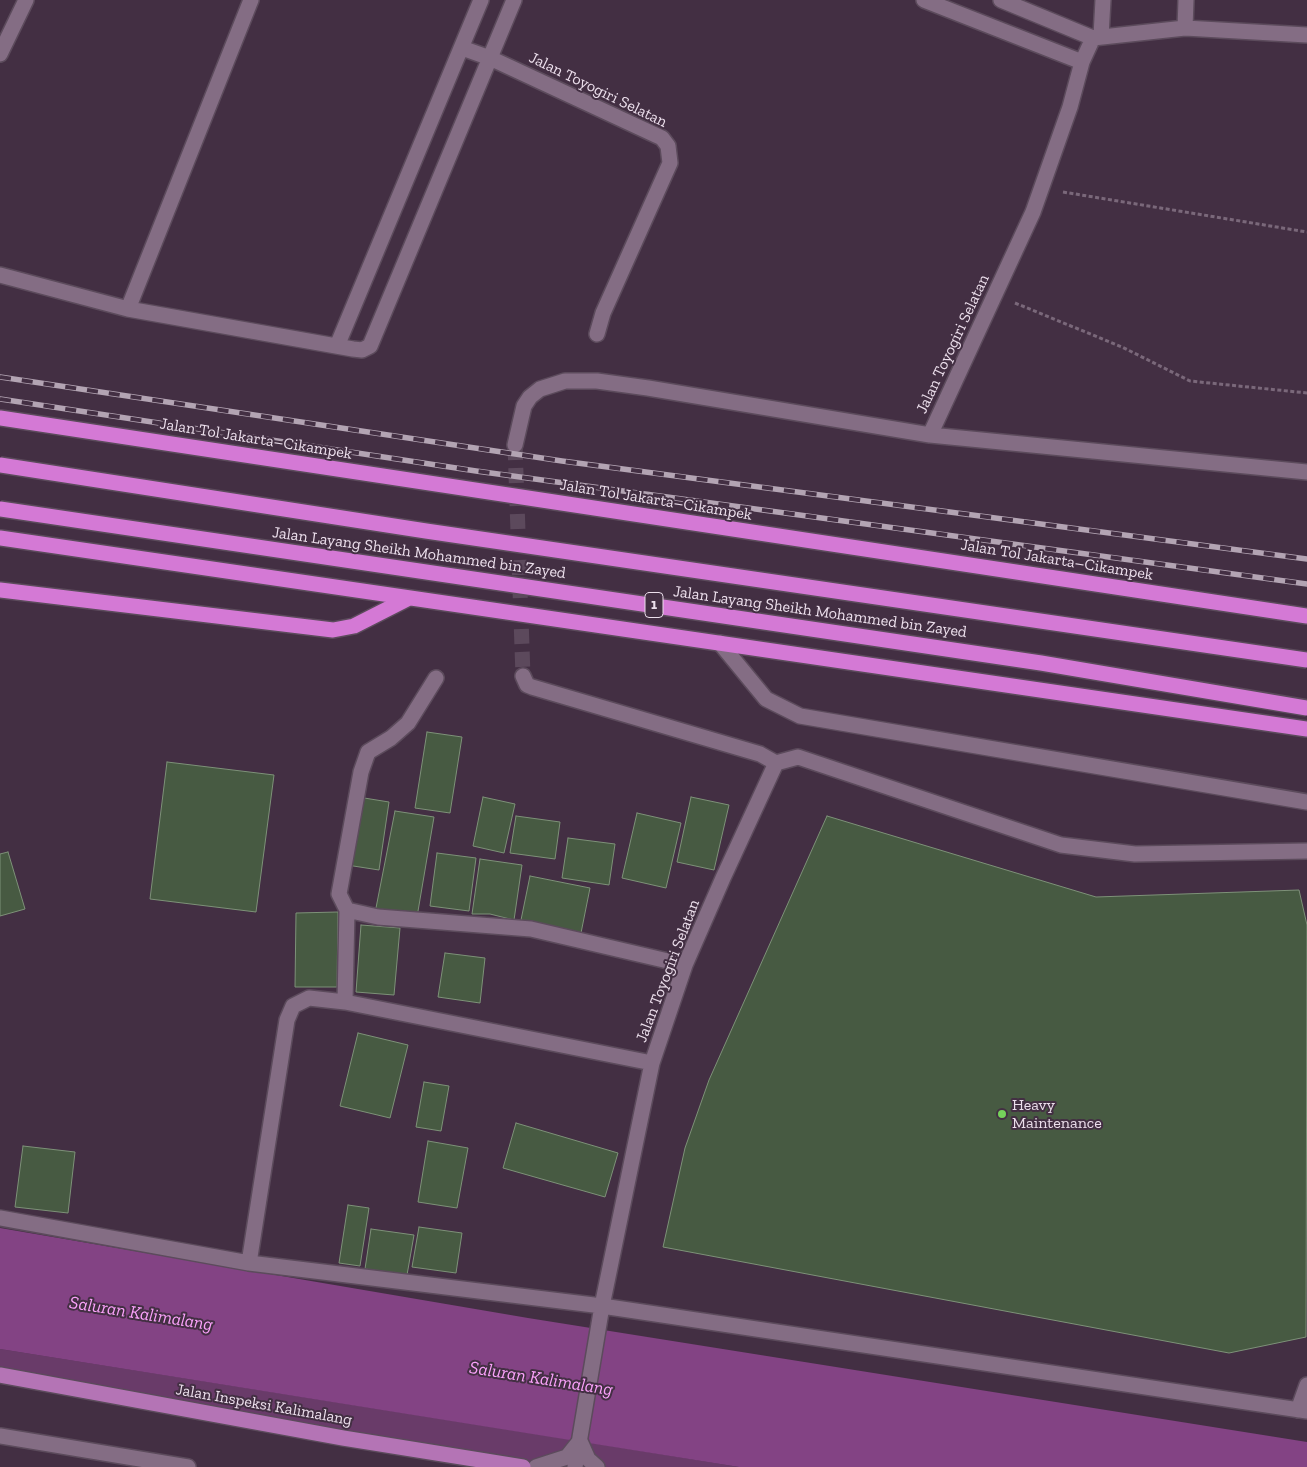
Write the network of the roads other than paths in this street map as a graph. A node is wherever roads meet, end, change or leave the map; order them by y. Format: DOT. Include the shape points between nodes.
graph roads {
  1 [pos="26,0"];
  2 [pos="252,0"];
  3 [pos="481,0"];
  4 [pos="514,0"];
  5 [pos="924,0"];
  6 [pos="1001,0"];
  7 [pos="1103,0"];
  8 [pos="1186,0"];
  9 [pos="1185,28"];
  10 [pos="1307,36"];
  11 [pos="1097,37"];
  12 [pos="462,48"];
  13 [pos="0,54"];
  14 [pos="490,58"];
  15 [pos="1082,62"];
  16 [pos="0,275"];
  17 [pos="128,309"];
  18 [pos="597,334"];
  19 [pos="337,346"];
  20 [pos="0,418"];
  21 [pos="930,434"];
  22 [pos="514,445"];
  23 [pos="0,465"];
  24 [pos="1307,472"];
  25 [pos="0,509"];
  26 [pos="0,538"];
  27 [pos="0,590"];
  28 [pos="409,598"];
  29 [pos="1307,616"];
  30 [pos="720,643"];
  31 [pos="1307,660"];
  32 [pos="523,676"];
  33 [pos="436,678"];
  34 [pos="1307,708"];
  35 [pos="1307,729"];
  36 [pos="776,763"];
  37 [pos="1307,802"];
  38 [pos="1307,851"];
  39 [pos="348,910"];
  40 [pos="685,966"];
  41 [pos="346,1002"];
  42 [pos="652,1063"];
  43 [pos="0,1218"];
  44 [pos="248,1263"];
  45 [pos="602,1306"];
  46 [pos="0,1375"];
  47 [pos="1307,1385"];
  48 [pos="1302,1411"];
  49 [pos="0,1436"];
  50 [pos="580,1441"];
  51 [pos="188,1467"];
  52 [pos="523,1467"];
  53 [pos="536,1467"];
  54 [pos="575,1467"];
  55 [pos="597,1467"];
  1 -- 13 [label="street"];
  2 -- 17 [label="street"];
  3 -- 12 [label="street"];
  4 -- 14 [label="street"];
  5 -- 15 [label="street"];
  6 -- 11 [label="street"];
  7 -- 11 [label="street"];
  8 -- 9 [label="street"];
  9 -- 10 [label="street"];
  9 -- 11 [label="street"];
  11 -- 15 [label="street, Jalan Toyogiri Selatan"];
  12 -- 14 [label="street, Jalan Toyogiri Selatan"];
  12 -- 19 [label="street"];
  14 -- 18 [label="street, Jalan Toyogiri Selatan" via="662,138 668,146 670,163 603,313"];
  14 -- 19 [label="street" via="370,346 362,350"];
  15 -- 21 [label="street, Jalan Toyogiri Selatan" via="1042,188"];
  16 -- 17 [label="street"];
  17 -- 19 [label="street"];
  20 -- 29 [label="highway, Jalan Tol Jakarta–Cikampek"];
  21 -- 22 [label="street, Jalan Toyogiri Selatan" via="648,388 597,381 565,381 540,388 530,397 524,406"];
  21 -- 24 [label="street"];
  23 -- 31 [label="highway, Jalan Layang Sheikh Mohammed bin Zayed, bridge" via="436,533"];
  25 -- 34 [label="highway, Jalan Layang Sheikh Mohammed bin Zayed / 1, bridge" via="1042,663"];
  26 -- 28 [label="highway, 1"];
  27 -- 28 [label="highway" via="334,630 354,626"];
  28 -- 30 [label="highway, 1"];
  30 -- 35 [label="highway, 1"];
  30 -- 37 [label="street" via="766,699 800,716"];
  32 -- 36 [label="street" via="527,685 532,687 760,754"];
  33 -- 39 [label="street" via="408,723 368,752 361,772 339,894"];
  36 -- 38 [label="street" via="798,757 1061,845 1136,854"];
  36 -- 40 [label="street, Jalan Toyogiri Selatan"];
  39 -- 40 [label="street" via="378,917 531,929"];
  39 -- 41 [label="street"];
  40 -- 42 [label="street, Jalan Toyogiri Selatan"];
  41 -- 42 [label="street"];
  41 -- 44 [label="street" via="308,998 293,1006 287,1020"];
  42 -- 45 [label="street, Jalan Toyogiri Selatan"];
  43 -- 44 [label="street"];
  44 -- 45 [label="street"];
  45 -- 48 [label="street"];
  45 -- 50 [label="street, Jalan Toyogiri Selatan"];
  46 -- 52 [label="main road, Jalan Inspeksi Kalimalang" via="342,1438"];
  47 -- 48 [label="street"];
  49 -- 51 [label="street"];
  50 -- 53 [label="street" via="567,1456"];
  50 -- 54 [label="street, Jalan Toyogiri Selatan"];
  50 -- 55 [label="street" via="588,1460"];
}
